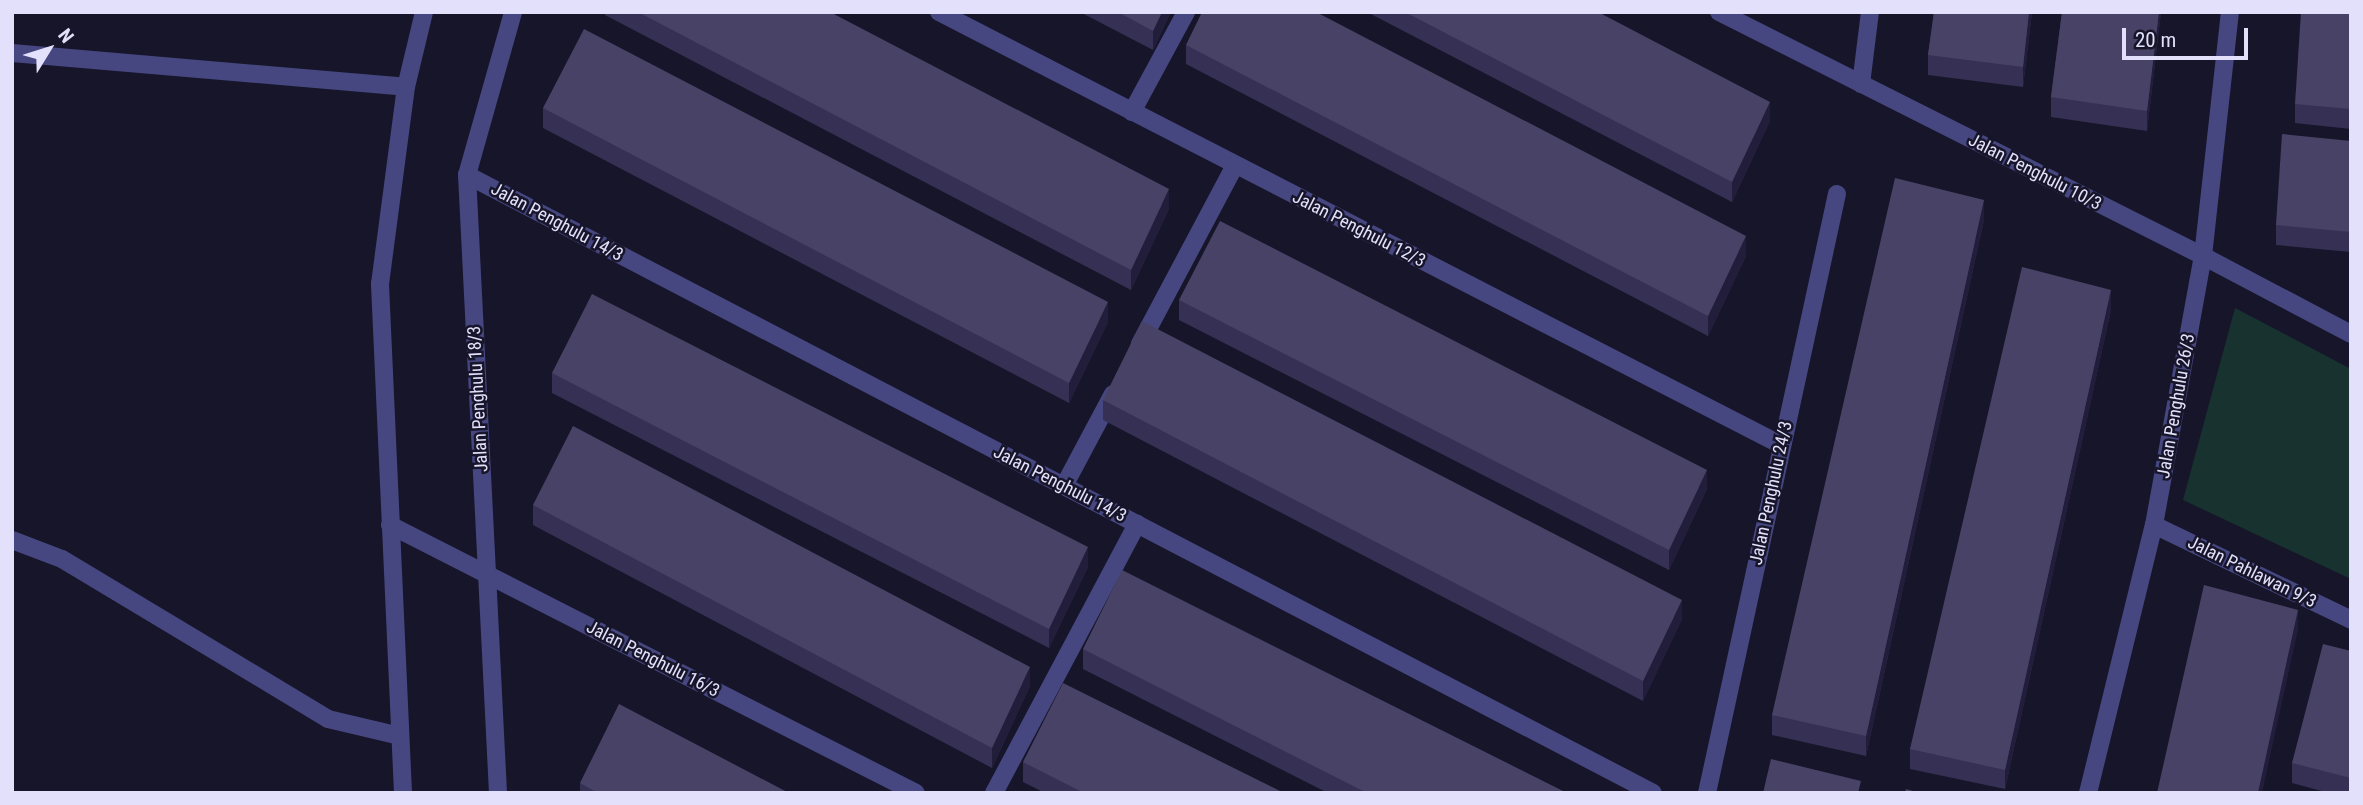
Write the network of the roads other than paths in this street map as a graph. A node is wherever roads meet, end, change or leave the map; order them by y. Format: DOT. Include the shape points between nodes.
graph roads {
  1 [pos="424,12"];
  2 [pos="513,12"];
  3 [pos="939,12"];
  4 [pos="1186,12"];
  5 [pos="1719,12"];
  6 [pos="1870,12"];
  7 [pos="2230,12"];
  8 [pos="12,53"];
  9 [pos="1861,84"];
  10 [pos="406,87"];
  11 [pos="1132,112"];
  12 [pos="1235,165"];
  13 [pos="467,175"];
  14 [pos="1837,194"];
  15 [pos="2203,256"];
  16 [pos="2351,334"];
  17 [pos="1781,445"];
  18 [pos="1065,486"];
  19 [pos="1137,524"];
  20 [pos="390,525"];
  21 [pos="2154,525"];
  22 [pos="12,540"];
  23 [pos="486,574"];
  24 [pos="2351,620"];
  25 [pos="400,736"];
  26 [pos="403,793"];
  27 [pos="498,793"];
  28 [pos="916,793"];
  29 [pos="994,793"];
  30 [pos="1653,793"];
  31 [pos="1707,793"];
  32 [pos="2088,793"];
  1 -- 10 [label="street"];
  2 -- 13 [label="street, Jalan Penghulu 18/3"];
  3 -- 11 [label="street, Jalan Penghulu 12/3"];
  4 -- 11 [label="street"];
  5 -- 9 [label="street, Jalan Penghulu 10/3"];
  6 -- 9 [label="street"];
  7 -- 15 [label="street, Jalan Penghulu 26/3"];
  8 -- 10 [label="street"];
  9 -- 15 [label="street, Jalan Penghulu 10/3"];
  10 -- 20 [label="street" via="380,284"];
  11 -- 12 [label="street, Jalan Penghulu 12/3"];
  12 -- 17 [label="street, Jalan Penghulu 12/3"];
  12 -- 18 [label="street"];
  13 -- 18 [label="street, Jalan Penghulu 14/3"];
  13 -- 23 [label="street, Jalan Penghulu 18/3"];
  14 -- 17 [label="street, Jalan Penghulu 24/3"];
  15 -- 16 [label="street, Jalan Penghulu 10/3"];
  15 -- 21 [label="street, Jalan Penghulu 26/3"];
  17 -- 31 [label="street, Jalan Penghulu 24/3"];
  18 -- 19 [label="street, Jalan Penghulu 14/3"];
  19 -- 29 [label="street"];
  19 -- 30 [label="street, Jalan Penghulu 14/3"];
  20 -- 23 [label="street, Jalan Penghulu 16/3"];
  20 -- 25 [label="street"];
  21 -- 24 [label="street, Jalan Pahlawan 9/3"];
  21 -- 32 [label="street, Jalan Penghulu 26/3"];
  22 -- 25 [label="street" via="62,559 328,719"];
  23 -- 27 [label="street, Jalan Penghulu 18/3"];
  23 -- 28 [label="street, Jalan Penghulu 16/3"];
  25 -- 26 [label="street"];
}
